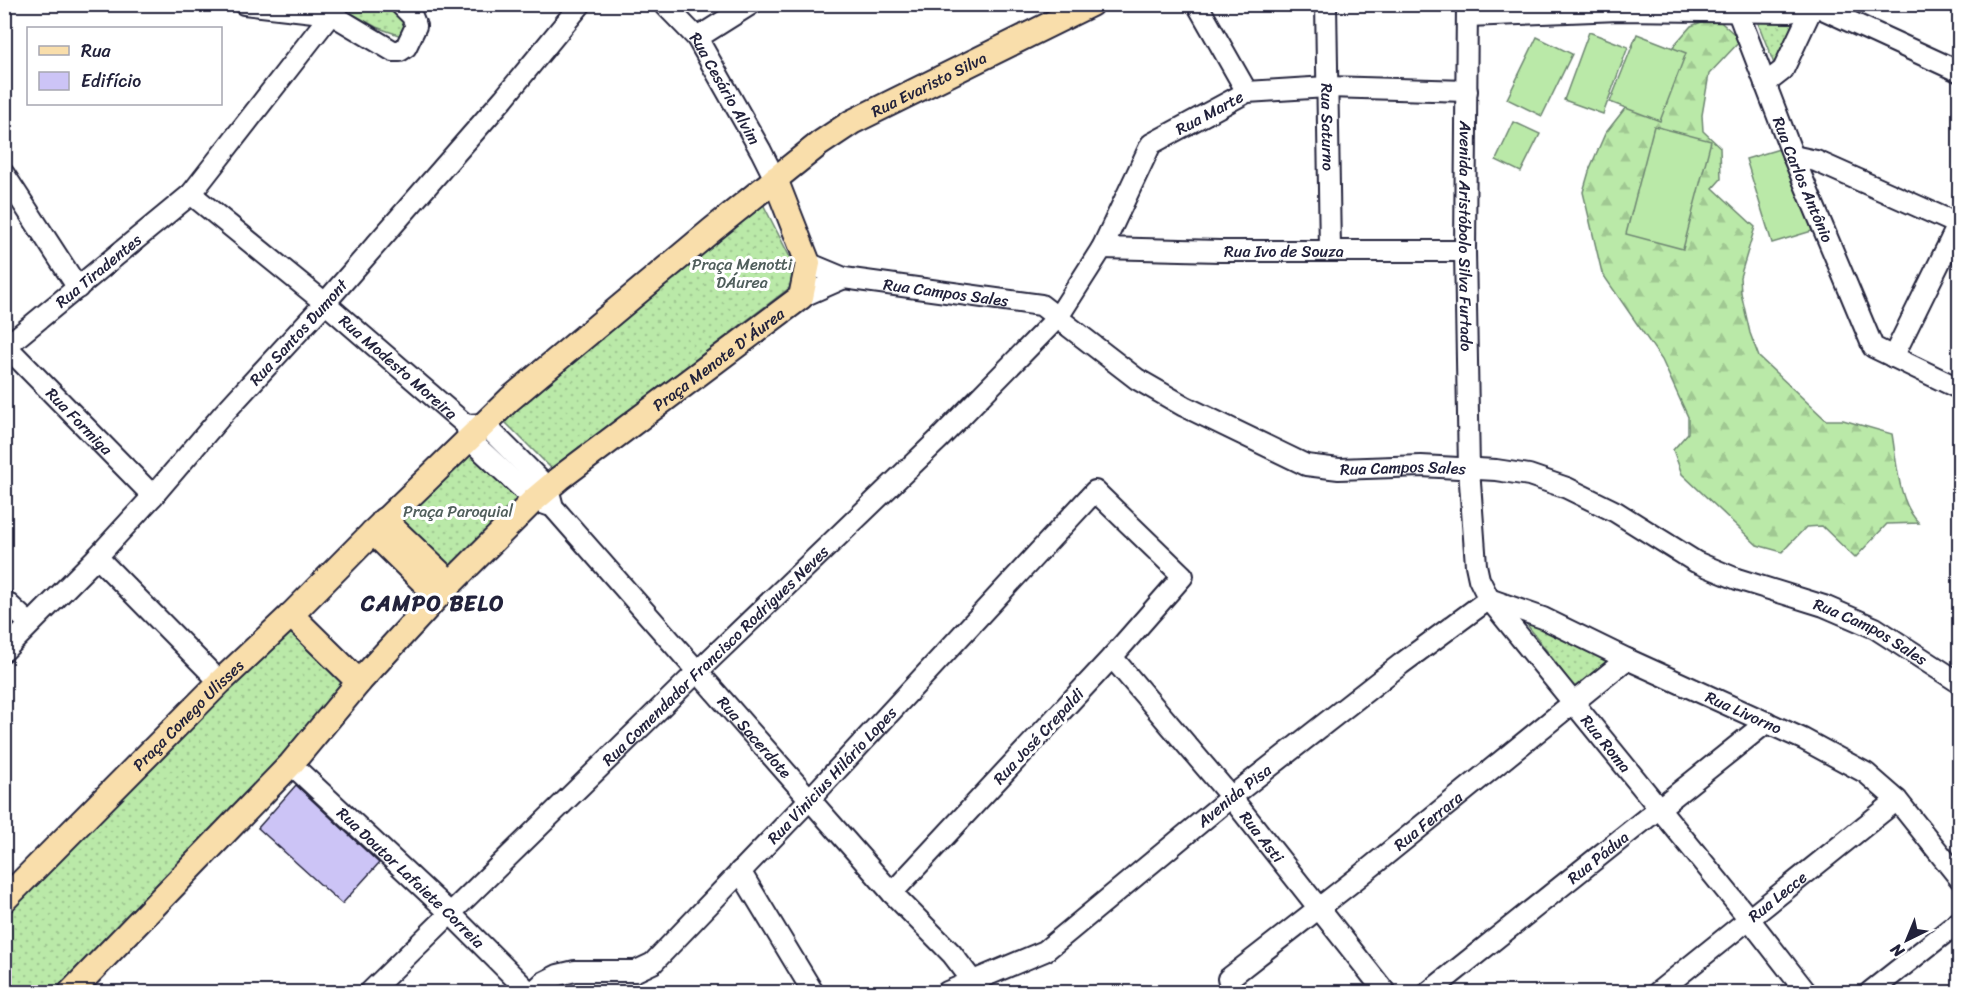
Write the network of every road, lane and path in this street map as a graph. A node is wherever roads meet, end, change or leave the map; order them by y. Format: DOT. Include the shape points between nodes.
graph roads {
  1 [pos="244,4"];
  2 [pos="400,4"];
  3 [pos="581,4"];
  4 [pos="664,4"];
  5 [pos="751,4"];
  6 [pos="1091,4"];
  7 [pos="1197,4"];
  8 [pos="1326,4"];
  9 [pos="1814,5"];
  10 [pos="1619,7"];
  11 [pos="333,9"];
  12 [pos="1467,10"];
  13 [pos="1737,10"];
  14 [pos="698,38"];
  15 [pos="1959,72"];
  16 [pos="1765,84"];
  17 [pos="1327,87"];
  18 [pos="1467,91"];
  19 [pos="1247,92"];
  20 [pos="1793,156"];
  21 [pos="4,174"];
  22 [pos="776,179"];
  23 [pos="191,194"];
  24 [pos="1959,224"];
  25 [pos="1102,248"];
  26 [pos="1330,250"];
  27 [pos="1465,251"];
  28 [pos="808,263"];
  29 [pos="843,278"];
  30 [pos="78,288"];
  31 [pos="801,297"];
  32 [pos="325,303"];
  33 [pos="1058,317"];
  34 [pos="5,347"];
  35 [pos="1893,357"];
  36 [pos="1959,389"];
  37 [pos="473,429"];
  38 [pos="1468,469"];
  39 [pos="153,496"];
  40 [pos="545,498"];
  41 [pos="379,526"];
  42 [pos="97,557"];
  43 [pos="1183,576"];
  44 [pos="444,589"];
  45 [pos="1489,599"];
  46 [pos="4,600"];
  47 [pos="291,615"];
  48 [pos="30,624"];
  49 [pos="4,651"];
  50 [pos="1112,657"];
  51 [pos="1627,659"];
  52 [pos="696,673"];
  53 [pos="220,682"];
  54 [pos="1959,683"];
  55 [pos="354,688"];
  56 [pos="1573,701"];
  57 [pos="1767,722"];
  58 [pos="291,764"];
  59 [pos="1231,797"];
  60 [pos="809,800"];
  61 [pos="1897,800"];
  62 [pos="1658,809"];
  63 [pos="740,871"];
  64 [pos="1959,879"];
  65 [pos="8,891"];
  66 [pos="892,893"];
  67 [pos="1319,908"];
  68 [pos="451,914"];
  69 [pos="1750,920"];
  70 [pos="1959,921"];
  71 [pos="1228,979"];
  72 [pos="977,987"];
  73 [pos="71,993"];
  74 [pos="370,993"];
  75 [pos="531,993"];
  76 [pos="813,993"];
  77 [pos="947,993"];
  78 [pos="1385,993"];
  79 [pos="1429,993"];
  80 [pos="1658,993"];
  81 [pos="1806,993"];
  82 [pos="1870,993"];
  1 -- 11 [label="street"];
  2 -- 11 [label="street" via="416,26 400,51 393,51"];
  3 -- 32 [label="street, Rua Santos Dumont"];
  4 -- 14 [label="street, Rua Cesário Alvim"];
  5 -- 14 [label="street"];
  6 -- 22 [label="main road, Rua Evaristo Silva" via="852,122"];
  7 -- 19 [label="street"];
  8 -- 17 [label="street, Rua Saturno"];
  9 -- 13 [label="street" via="1790,12"];
  9 -- 15 [label="street"];
  9 -- 16 [label="street" via="1783,70"];
  10 -- 12 [label="street"];
  10 -- 13 [label="street"];
  11 -- 23 [label="street, Rua Tiradentes"];
  12 -- 18 [label="street, Avenida Aristóbolo Silva Furtado"];
  13 -- 16 [label="street, Rua Carlos Antônio"];
  14 -- 22 [label="street, Rua Cesário Alvim"];
  16 -- 20 [label="street, Rua Carlos Antônio"];
  17 -- 18 [label="street, Rua Marte"];
  17 -- 19 [label="street, Rua Marte"];
  17 -- 26 [label="street, Rua Saturno"];
  18 -- 27 [label="street, Avenida Aristóbolo Silva Furtado"];
  19 -- 25 [label="street, Rua Marte" via="1151,144"];
  20 -- 24 [label="street" via="1816,161"];
  20 -- 35 [label="street, Rua Carlos Antônio" via="1873,347"];
  21 -- 30 [label="street"];
  22 -- 28 [label="main road"];
  22 -- 37 [label="main road"];
  23 -- 30 [label="street, Rua Tiradentes"];
  23 -- 32 [label="street, Rua Modesto Moreira"];
  24 -- 35 [label="street"];
  25 -- 26 [label="street, Rua Ivo de Souza"];
  25 -- 33 [label="street, Rua Marte"];
  26 -- 27 [label="street, Rua Ivo de Souza"];
  27 -- 38 [label="street, Avenida Aristóbolo Silva Furtado"];
  28 -- 29 [label="street, Rua Campos Sales"];
  28 -- 31 [label="main road, Praça Menote D'Áurea"];
  29 -- 31 [label="street"];
  29 -- 33 [label="street, Rua Campos Sales" via="1041,305"];
  30 -- 34 [label="street, Rua Tiradentes"];
  31 -- 40 [label="main road, Praça Menote D'Áurea"];
  32 -- 37 [label="street, Rua Modesto Moreira"];
  32 -- 39 [label="street, Rua Santos Dumont"];
  33 -- 38 [label="street, Rua Campos Sales" via="1137,380 1306,465 1339,469"];
  33 -- 52 [label="street, Rua Comendador Francisco Rodrigues Neves" via="939,439"];
  34 -- 39 [label="street, Rua Formiga"];
  35 -- 36 [label="street"];
  37 -- 40 [label="street"];
  37 -- 41 [label="main road"];
  38 -- 45 [label="street, Rua Roma" via="1476,565"];
  38 -- 54 [label="street, Rua Campos Sales" via="1529,475 1567,488 1616,512 1696,562 1875,628"];
  39 -- 42 [label="street, Rua Santos Dumont"];
  40 -- 44 [label="main road, Praça Menote D'Áurea"];
  40 -- 52 [label="street, Rua Sacerdote"];
  41 -- 44 [label="main road"];
  41 -- 47 [label="main road, Praça Conego Ulisses"];
  42 -- 48 [label="street, Rua Santos Dumont"];
  42 -- 53 [label="street"];
  43 -- 50 [label="street, Rua José Crepaldi"];
  43 -- 60 [label="street, Rua Vinicius Hilário Lopes" via="1095,491"];
  44 -- 55 [label="main road, Praça Menote D'Áurea"];
  45 -- 51 [label="street, Rua Livorno" via="1543,618"];
  45 -- 56 [label="street, Rua Roma"];
  45 -- 59 [label="street, Avenida Pisa"];
  46 -- 48 [label="street"];
  47 -- 53 [label="main road, Praça Conego Ulisses"];
  47 -- 55 [label="main road"];
  48 -- 49 [label="street, Rua Santos Dumont"];
  50 -- 59 [label="street, Rua Asti"];
  50 -- 66 [label="street, Rua José Crepaldi"];
  51 -- 56 [label="street, Rua Ferrara"];
  51 -- 57 [label="street, Rua Livorno"];
  52 -- 60 [label="street, Rua Sacerdote"];
  52 -- 68 [label="street, Rua Comendador Francisco Rodrigues Neves"];
  53 -- 65 [label="main road, Praça Conego Ulisses"];
  55 -- 58 [label="main road"];
  56 -- 62 [label="street, Rua Roma"];
  56 -- 67 [label="street, Rua Ferrara"];
  57 -- 61 [label="street, Rua Livorno" via="1866,772"];
  57 -- 62 [label="street, Rua Pádua"];
  58 -- 68 [label="street, Rua Doutor Lafaiete Correia"];
  58 -- 73 [label="main road"];
  59 -- 67 [label="street, Rua Asti"];
  59 -- 72 [label="street, Avenida Pisa" via="1045,951"];
  60 -- 63 [label="street, Rua Vinicius Hilário Lopes"];
  60 -- 66 [label="street, Rua Sacerdote"];
  61 -- 64 [label="street, Rua Livorno"];
  61 -- 69 [label="street, Rua Lecce"];
  62 -- 69 [label="street, Rua Roma"];
  62 -- 79 [label="street, Rua Pádua"];
  63 -- 75 [label="street, Rua Vinicius Hilário Lopes" via="652,963 636,971 558,975"];
  63 -- 76 [label="street"];
  66 -- 72 [label="street, Rua Sacerdote" via="952,954"];
  67 -- 71 [label="street, Rua Ferrara"];
  67 -- 78 [label="street, Rua Asti"];
  68 -- 74 [label="street, Rua Comendador Francisco Rodrigues Neves"];
  68 -- 75 [label="street, Rua Doutor Lafaiete Correia"];
  69 -- 80 [label="street, Rua Lecce"];
  69 -- 81 [label="street, Rua Roma"];
  70 -- 82 [label="street"];
  72 -- 77 [label="street, Avenida Pisa"];
}
